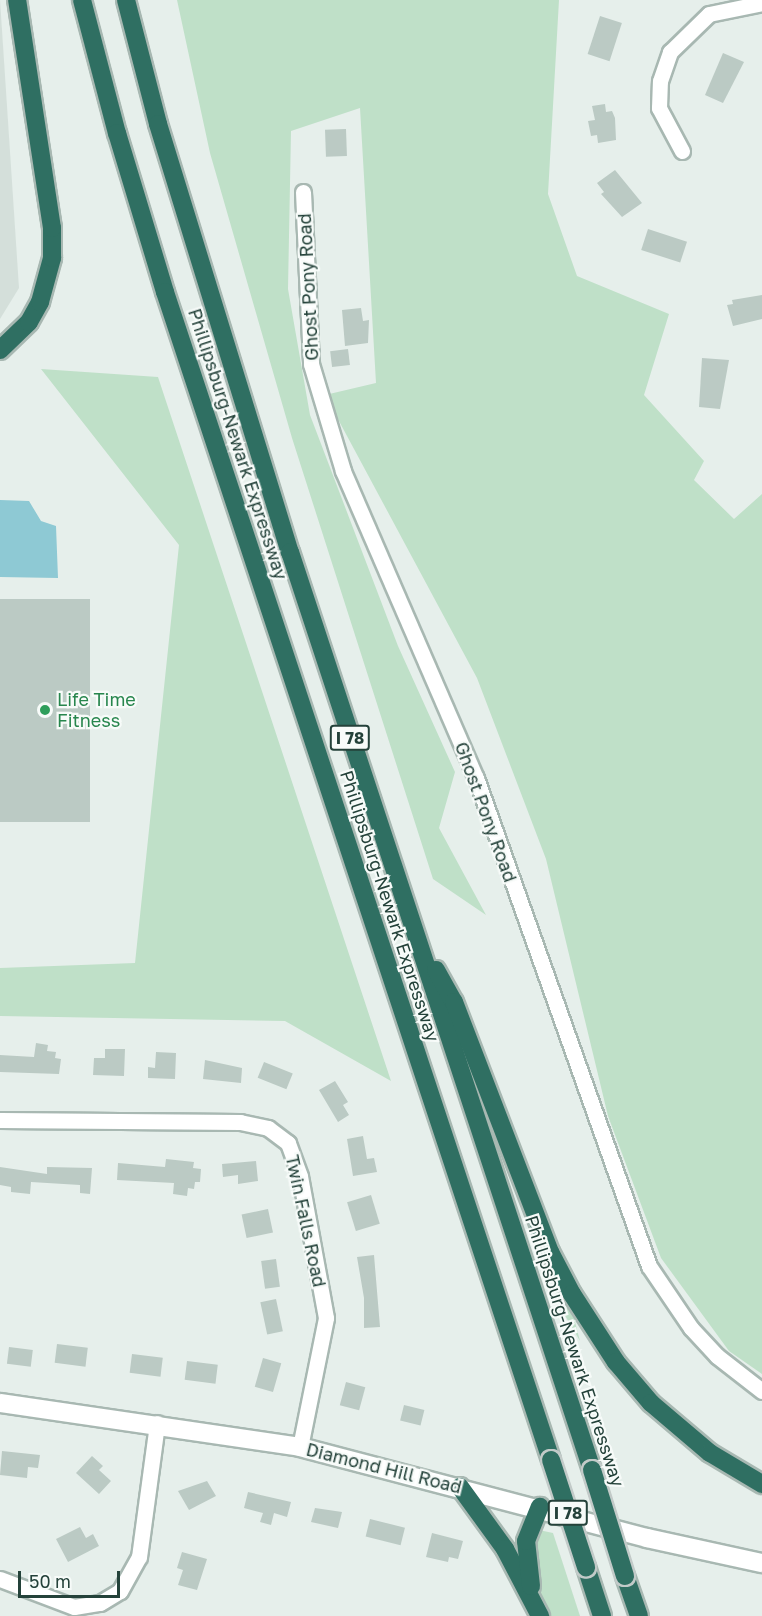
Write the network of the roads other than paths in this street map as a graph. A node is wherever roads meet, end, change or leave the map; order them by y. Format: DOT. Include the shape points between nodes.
graph roads {
  1 [pos="17,0"];
  2 [pos="82,0"];
  3 [pos="126,0"];
  4 [pos="762,3"];
  5 [pos="682,151"];
  6 [pos="303,192"];
  7 [pos="0,350"];
  8 [pos="415,932"];
  9 [pos="0,1120"];
  10 [pos="762,1391"];
  11 [pos="0,1403"];
  12 [pos="157,1423"];
  13 [pos="300,1447"];
  14 [pos="762,1484"];
  15 [pos="460,1487"];
  16 [pos="540,1507"];
  17 [pos="762,1563"];
  18 [pos="0,1579"];
  19 [pos="538,1610"];
  20 [pos="602,1616"];
  21 [pos="639,1616"];
  1 -- 7 [label="highway" via="52,228 52,258 40,302 29,322"];
  2 -- 20 [label="highway, Phillipsburg-Newark Expressway / I 78, bridge" via="165,292"];
  3 -- 8 [label="highway, Phillipsburg-Newark Expressway / I 78" via="158,124 224,342"];
  4 -- 5 [label="street" via="709,14 670,52 660,81 659,108"];
  6 -- 10 [label="street, Ghost Pony Road" via="311,364 343,471 476,778 649,1266 691,1328 717,1356"];
  8 -- 14 [label="highway" via="454,1002 524,1191 572,1294 616,1362 651,1403 710,1453"];
  8 -- 21 [label="highway, Phillipsburg-Newark Expressway / I 78, bridge"];
  9 -- 13 [label="street, Twin Falls Road" via="240,1122 268,1128 288,1143 300,1176 326,1318"];
  11 -- 12 [label="main road, Diamond Hill Road"];
  12 -- 13 [label="main road, Diamond Hill Road"];
  12 -- 18 [label="street" via="139,1557 120,1591 100,1603 74,1607"];
  13 -- 15 [label="main road, Diamond Hill Road"];
  15 -- 16 [label="main road, Diamond Hill Road"];
  15 -- 19 [label="highway" via="494,1531"];
  16 -- 17 [label="main road, Diamond Hill Road" via="647,1538"];
  16 -- 19 [label="highway" via="529,1530 526,1551"];
}
